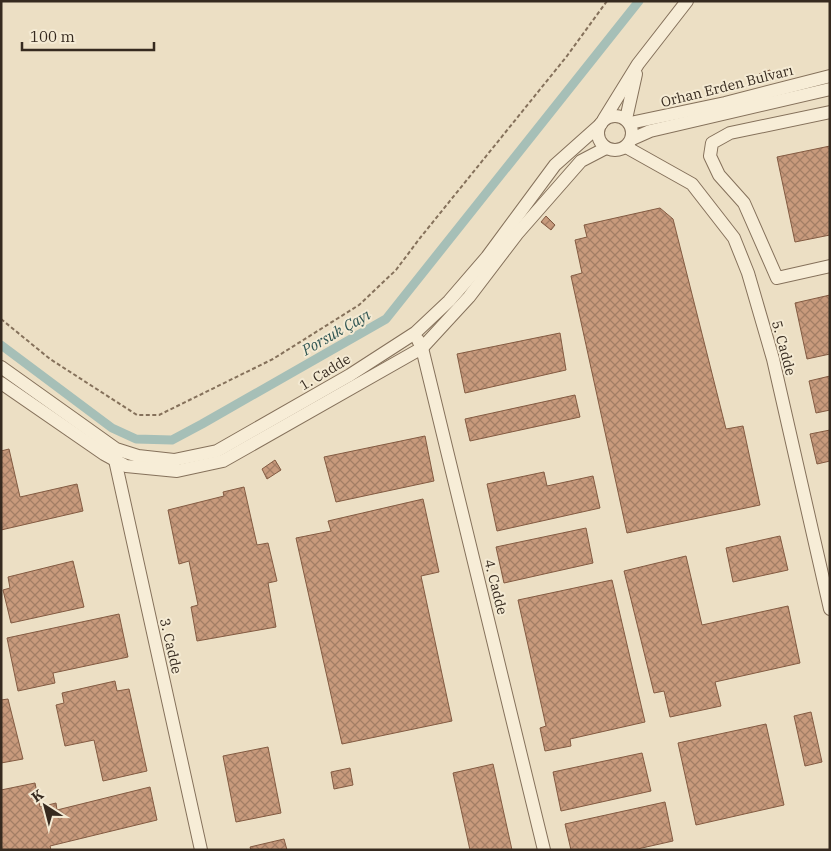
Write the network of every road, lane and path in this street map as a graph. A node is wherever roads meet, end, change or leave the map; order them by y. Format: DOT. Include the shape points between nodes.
graph roads {
  1 [pos="607,1"];
  2 [pos="687,1"];
  3 [pos="638,64"];
  4 [pos="830,76"];
  5 [pos="830,89"];
  6 [pos="830,112"];
  7 [pos="602,121"];
  8 [pos="628,121"];
  9 [pos="629,143"];
  10 [pos="606,148"];
  11 [pos="830,266"];
  12 [pos="1,319"];
  13 [pos="415,334"];
  14 [pos="422,348"];
  15 [pos="1,367"];
  16 [pos="1,383"];
  17 [pos="115,454"];
  18 [pos="830,609"];
  19 [pos="202,850"];
  20 [pos="544,850"];
  1 -- 12 [label="path" via="396,270 359,305 273,360 159,415 137,415 50,359"];
  2 -- 3 [label="street, 1. Cadde"];
  3 -- 7 [label="street, 1. Cadde"];
  3 -- 8 [label="street"];
  4 -- 8 [label="street, Orhan Erden Bulvarı" via="725,103"];
  5 -- 9 [label="street, Orhan Erden Bulvarı" via="650,131"];
  6 -- 11 [label="street" via="730,133 712,143 710,156 719,175 744,203 777,278"];
  7 -- 8 [label="street, Orhan Erden Bulvarı" via="615,115"];
  7 -- 10 [label="street" via="598,134"];
  7 -- 13 [label="street, 1. Cadde" via="555,165 487,258"];
  8 -- 9 [label="street"];
  9 -- 10 [label="street, Orhan Erden Bulvarı" via="616,150"];
  9 -- 18 [label="street, 5. Cadde" via="692,184 734,238 748,273 773,359"];
  10 -- 14 [label="street, 1. Cadde" via="581,161 517,234 469,297"];
  13 -- 14 [label="street, 4. Cadde"];
  13 -- 17 [label="street, 1. Cadde" via="334,385 217,451 174,460"];
  14 -- 17 [label="street, 1. Cadde" via="223,461 177,470 126,466"];
  14 -- 20 [label="street, 4. Cadde"];
  15 -- 17 [label="street, 1. Cadde"];
  16 -- 17 [label="street, 1. Cadde"];
  17 -- 19 [label="street, 3. Cadde"];
}
